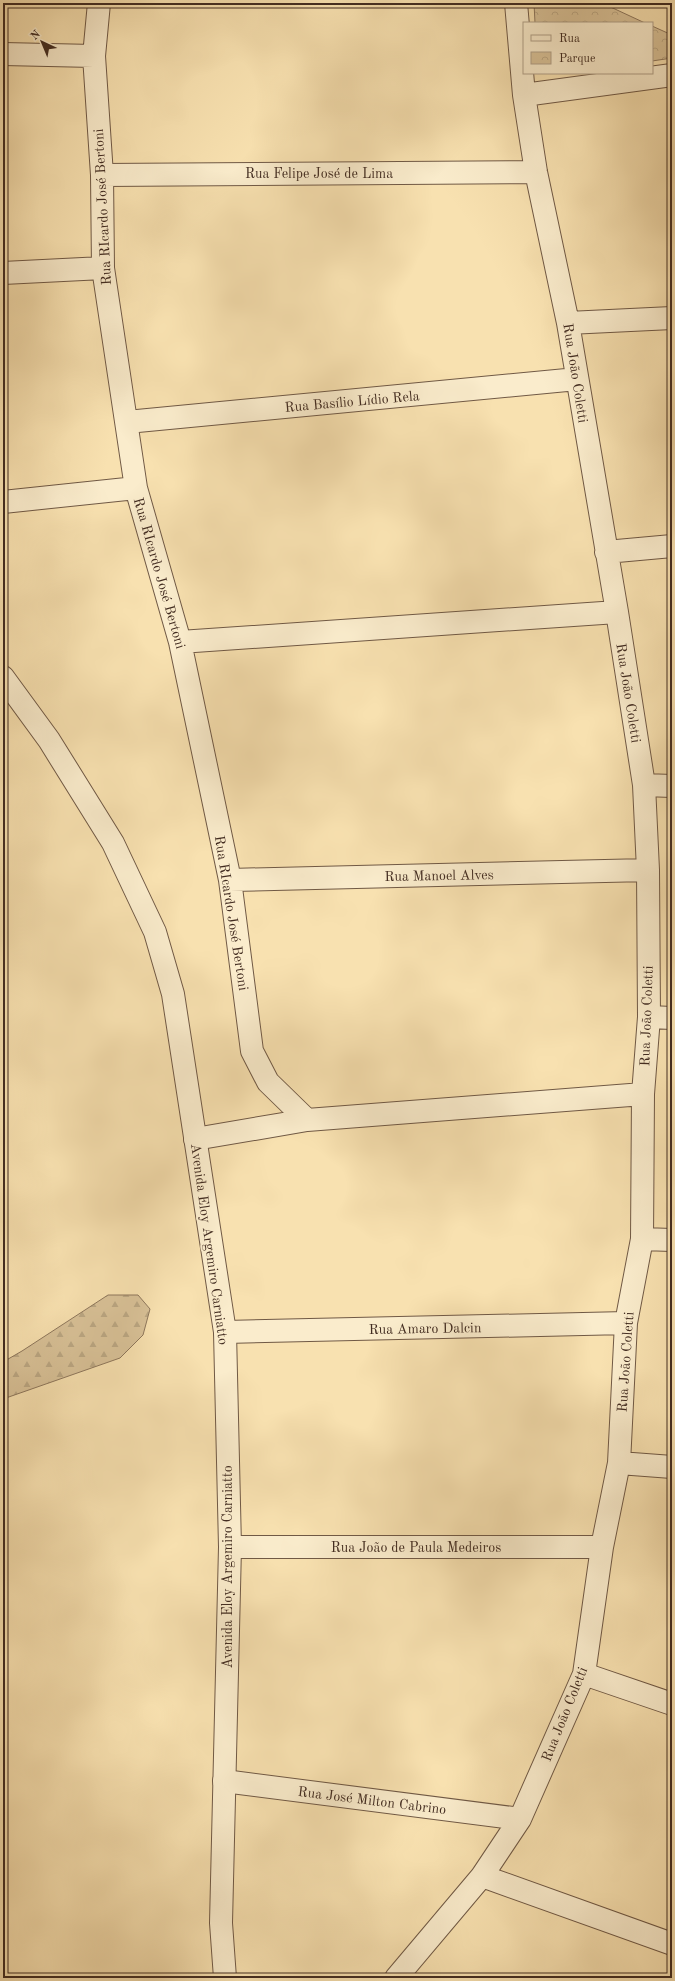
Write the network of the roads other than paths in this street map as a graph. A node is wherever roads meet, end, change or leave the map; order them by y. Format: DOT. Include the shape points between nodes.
graph roads {
  1 [pos="99,3"];
  2 [pos="516,3"];
  3 [pos="3,54"];
  4 [pos="94,56"];
  5 [pos="672,75"];
  6 [pos="524,95"];
  7 [pos="536,172"];
  8 [pos="102,175"];
  9 [pos="103,268"];
  10 [pos="3,273"];
  11 [pos="672,318"];
  12 [pos="568,323"];
  13 [pos="577,380"];
  14 [pos="127,422"];
  15 [pos="136,488"];
  16 [pos="3,502"];
  17 [pos="672,546"];
  18 [pos="606,552"];
  19 [pos="617,612"];
  20 [pos="180,642"];
  21 [pos="3,677"];
  22 [pos="644,785"];
  23 [pos="672,786"];
  24 [pos="648,870"];
  25 [pos="230,880"];
  26 [pos="649,1017"];
  27 [pos="672,1018"];
  28 [pos="643,1094"];
  29 [pos="307,1120"];
  30 [pos="195,1140"];
  31 [pos="642,1239"];
  32 [pos="672,1240"];
  33 [pos="626,1323"];
  34 [pos="225,1332"];
  35 [pos="619,1463"];
  36 [pos="672,1467"];
  37 [pos="230,1547"];
  38 [pos="602,1548"];
  39 [pos="584,1674"];
  40 [pos="672,1704"];
  41 [pos="224,1782"];
  42 [pos="520,1819"];
  43 [pos="482,1876"];
  44 [pos="672,1944"];
  45 [pos="225,1978"];
  46 [pos="396,1978"];
  1 -- 4 [label="street, Rua RIcardo José Bertoni"];
  2 -- 6 [label="street, Rua João Coletti"];
  3 -- 4 [label="street"];
  4 -- 8 [label="street, Rua RIcardo José Bertoni"];
  5 -- 6 [label="street"];
  6 -- 7 [label="street, Rua João Coletti"];
  7 -- 8 [label="street, Rua Felipe José de Lima"];
  7 -- 12 [label="street, Rua João Coletti"];
  8 -- 9 [label="street, Rua RIcardo José Bertoni"];
  9 -- 10 [label="street"];
  9 -- 14 [label="street, Rua RIcardo José Bertoni"];
  11 -- 12 [label="street"];
  12 -- 13 [label="street, Rua João Coletti"];
  13 -- 14 [label="street, Rua Basílio Lídio Rela"];
  13 -- 18 [label="street, Rua João Coletti"];
  14 -- 15 [label="street, Rua RIcardo José Bertoni"];
  15 -- 16 [label="street"];
  15 -- 20 [label="street, Rua RIcardo José Bertoni"];
  17 -- 18 [label="street"];
  18 -- 19 [label="street, Rua João Coletti"];
  19 -- 20 [label="street"];
  19 -- 22 [label="street, Rua João Coletti"];
  20 -- 25 [label="street, Rua RIcardo José Bertoni"];
  21 -- 30 [label="street, Avenida Eloy Argemiro Carniatto" via="49,740 113,843 155,932 173,994"];
  22 -- 23 [label="street"];
  22 -- 24 [label="street, Rua João Coletti"];
  24 -- 25 [label="street, Rua Manoel Alves"];
  24 -- 26 [label="street, Rua João Coletti"];
  25 -- 29 [label="street, Rua RIcardo José Bertoni" via="252,1051 268,1082"];
  26 -- 27 [label="street"];
  26 -- 28 [label="street, Rua João Coletti"];
  28 -- 29 [label="street"];
  28 -- 31 [label="street, Rua João Coletti"];
  29 -- 30 [label="street"];
  30 -- 34 [label="street, Avenida Eloy Argemiro Carniatto"];
  31 -- 32 [label="street"];
  31 -- 33 [label="street, Rua João Coletti"];
  33 -- 34 [label="street, Rua Amaro Dalcin"];
  33 -- 35 [label="street, Rua João Coletti"];
  34 -- 37 [label="street, Avenida Eloy Argemiro Carniatto"];
  35 -- 36 [label="street"];
  35 -- 38 [label="street, Rua João Coletti"];
  37 -- 38 [label="street, Rua João de Paula Medeiros"];
  37 -- 41 [label="street, Avenida Eloy Argemiro Carniatto"];
  38 -- 39 [label="street, Rua João Coletti"];
  39 -- 40 [label="street"];
  39 -- 42 [label="street, Rua João Coletti"];
  41 -- 42 [label="street, Rua José Milton Cabrino"];
  41 -- 45 [label="street, Avenida Eloy Argemiro Carniatto" via="221,1923"];
  42 -- 43 [label="street, Rua João Coletti"];
  43 -- 44 [label="street"];
  43 -- 46 [label="street, Rua João Coletti"];
}
